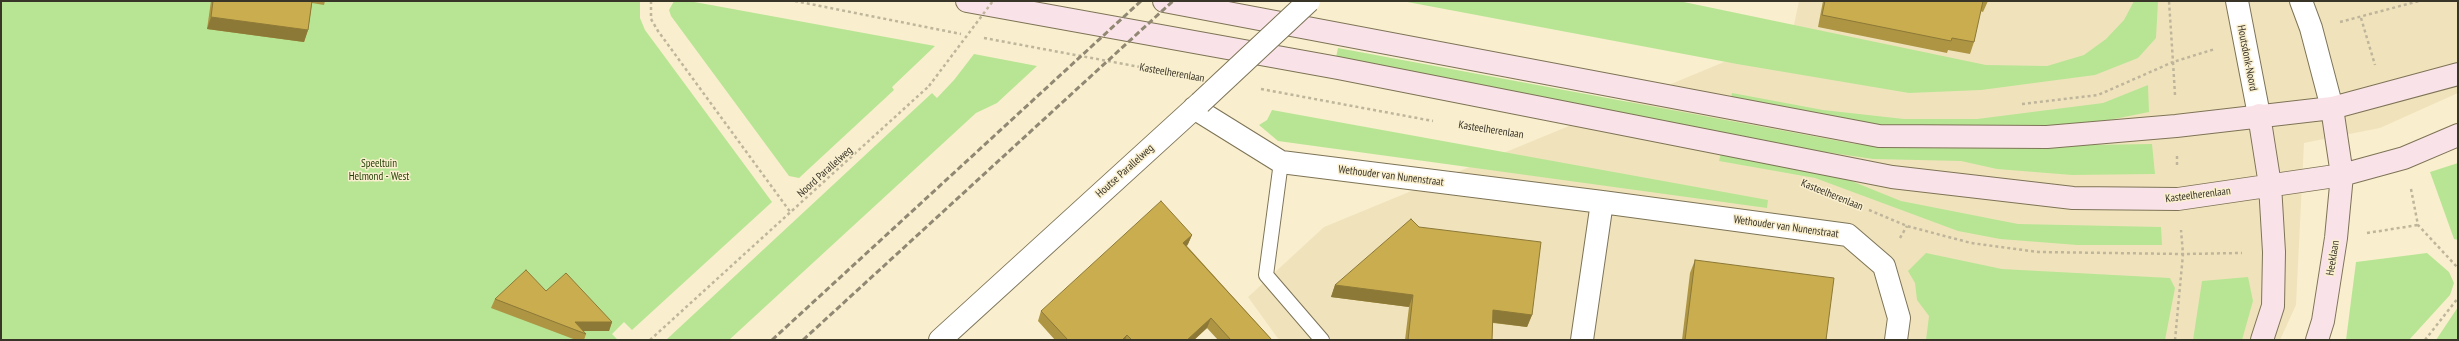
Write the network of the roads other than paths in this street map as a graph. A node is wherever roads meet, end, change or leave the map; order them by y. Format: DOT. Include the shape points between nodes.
graph roads {
  1 [pos="967,1"];
  2 [pos="1164,1"];
  3 [pos="1309,1"];
  4 [pos="2237,1"];
  5 [pos="2301,1"];
  6 [pos="2458,74"];
  7 [pos="1197,106"];
  8 [pos="2332,108"];
  9 [pos="2259,115"];
  10 [pos="2458,135"];
  11 [pos="1281,162"];
  12 [pos="2342,175"];
  13 [pos="2270,185"];
  14 [pos="1602,202"];
  15 [pos="940,340"];
  16 [pos="1322,340"];
  17 [pos="1582,340"];
  18 [pos="1896,340"];
  19 [pos="2262,340"];
  20 [pos="2317,340"];
  1 -- 13 [label="main road, Kasteelherenlaan" via="1338,68 1892,177 2073,198 2178,199"];
  2 -- 9 [label="main road" via="1879,136 2047,137 2176,126"];
  3 -- 7 [label="street, Houtse Parallelweg, bridge"];
  4 -- 9 [label="street, Houtsdonk-Noord"];
  5 -- 8 [label="street" via="2311,28"];
  6 -- 8 [label="main road"];
  7 -- 11 [label="street, Wethouder van Nunenstraat"];
  7 -- 15 [label="street, Houtse Parallelweg"];
  8 -- 9 [label="main road"];
  8 -- 12 [label="main road, Heeklaan"];
  9 -- 13 [label="main road"];
  10 -- 12 [label="main road" via="2404,158"];
  11 -- 14 [label="street, Wethouder van Nunenstraat"];
  11 -- 16 [label="lane" via="1266,275"];
  12 -- 13 [label="main road"];
  12 -- 20 [label="main road, Heeklaan" via="2336,238 2323,321"];
  13 -- 19 [label="main road" via="2274,252 2273,306"];
  14 -- 17 [label="street"];
  14 -- 18 [label="street, Wethouder van Nunenstraat" via="1848,235 1884,266 1899,318"];
}
